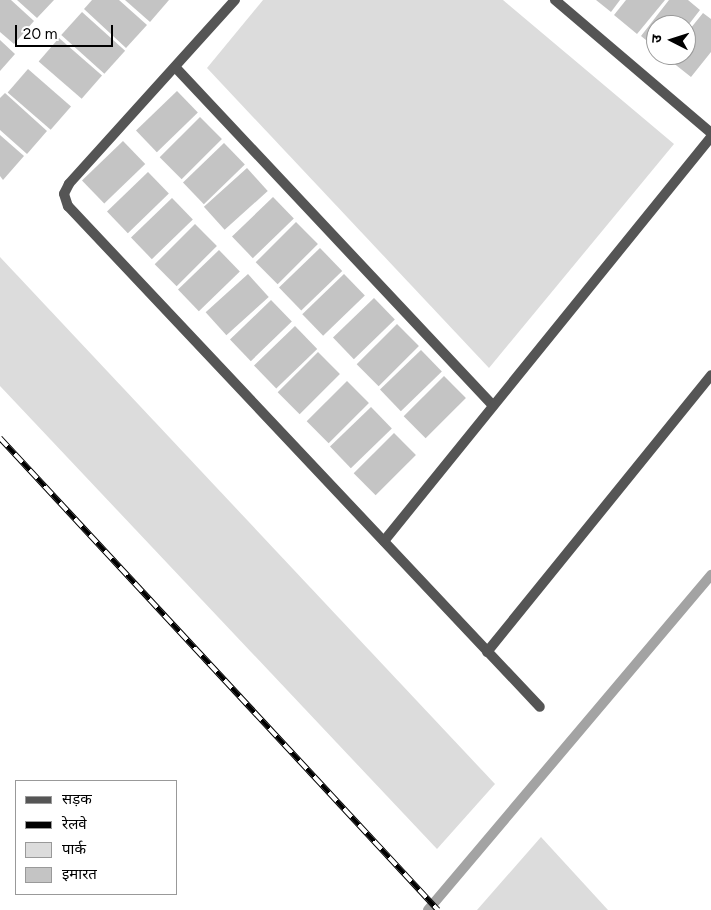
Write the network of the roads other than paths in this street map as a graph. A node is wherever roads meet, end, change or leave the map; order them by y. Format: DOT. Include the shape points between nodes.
graph roads {
  1 [pos="234,0"];
  2 [pos="555,0"];
  3 [pos="176,68"];
  4 [pos="711,133"];
  5 [pos="711,138"];
  6 [pos="711,375"];
  7 [pos="493,406"];
  8 [pos="384,541"];
  9 [pos="487,652"];
  10 [pos="540,707"];
  1 -- 3 [label="street"];
  2 -- 4 [label="street"];
  3 -- 7 [label="street"];
  3 -- 8 [label="street" via="69,184 64,194 68,206"];
  5 -- 7 [label="street"];
  6 -- 9 [label="street"];
  7 -- 8 [label="street"];
  8 -- 9 [label="street"];
  9 -- 10 [label="street"];
}
